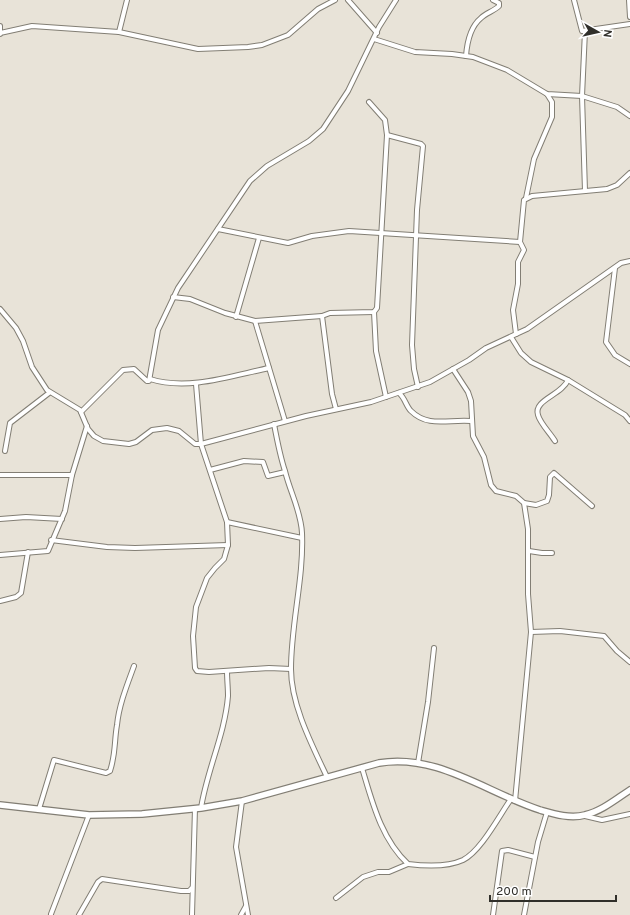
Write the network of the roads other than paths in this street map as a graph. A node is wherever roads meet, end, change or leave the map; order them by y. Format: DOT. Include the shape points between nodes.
graph roads {
  1 [pos="127,0"];
  2 [pos="335,0"];
  3 [pos="348,0"];
  4 [pos="396,0"];
  5 [pos="493,0"];
  6 [pos="574,0"];
  7 [pos="629,0"];
  8 [pos="630,17"];
  9 [pos="630,24"];
  10 [pos="0,26"];
  11 [pos="585,31"];
  12 [pos="119,32"];
  13 [pos="377,33"];
  14 [pos="0,34"];
  15 [pos="374,39"];
  16 [pos="466,56"];
  17 [pos="547,94"];
  18 [pos="582,96"];
  19 [pos="369,102"];
  20 [pos="630,116"];
  21 [pos="387,135"];
  22 [pos="630,173"];
  23 [pos="586,191"];
  24 [pos="526,198"];
  25 [pos="218,229"];
  26 [pos="381,232"];
  27 [pos="415,234"];
  28 [pos="258,238"];
  29 [pos="520,242"];
  30 [pos="630,261"];
  31 [pos="615,268"];
  32 [pos="172,297"];
  33 [pos="0,309"];
  34 [pos="374,312"];
  35 [pos="322,316"];
  36 [pos="236,317"];
  37 [pos="255,321"];
  38 [pos="516,334"];
  39 [pos="511,337"];
  40 [pos="630,364"];
  41 [pos="269,368"];
  42 [pos="454,369"];
  43 [pos="150,379"];
  44 [pos="568,380"];
  45 [pos="196,384"];
  46 [pos="418,387"];
  47 [pos="49,393"];
  48 [pos="400,393"];
  49 [pos="386,398"];
  50 [pos="336,409"];
  51 [pos="81,412"];
  52 [pos="285,421"];
  53 [pos="471,421"];
  54 [pos="630,421"];
  55 [pos="274,424"];
  56 [pos="87,426"];
  57 [pos="555,441"];
  58 [pos="201,444"];
  59 [pos="5,451"];
  60 [pos="210,470"];
  61 [pos="285,472"];
  62 [pos="0,475"];
  63 [pos="72,475"];
  64 [pos="524,503"];
  65 [pos="592,506"];
  66 [pos="0,519"];
  67 [pos="62,519"];
  68 [pos="227,522"];
  69 [pos="302,538"];
  70 [pos="51,540"];
  71 [pos="228,545"];
  72 [pos="529,551"];
  73 [pos="28,552"];
  74 [pos="552,553"];
  75 [pos="0,555"];
  76 [pos="0,601"];
  77 [pos="531,632"];
  78 [pos="434,648"];
  79 [pos="630,662"];
  80 [pos="134,666"];
  81 [pos="291,670"];
  82 [pos="227,671"];
  83 [pos="418,763"];
  84 [pos="362,768"];
  85 [pos="327,777"];
  86 [pos="630,790"];
  87 [pos="513,800"];
  88 [pos="242,801"];
  89 [pos="0,805"];
  90 [pos="195,808"];
  91 [pos="202,808"];
  92 [pos="39,809"];
  93 [pos="547,812"];
  94 [pos="89,814"];
  95 [pos="630,814"];
  96 [pos="585,815"];
  97 [pos="535,858"];
  98 [pos="408,864"];
  99 [pos="192,888"];
  100 [pos="336,898"];
  101 [pos="246,906"];
  102 [pos="51,914"];
  103 [pos="79,915"];
  104 [pos="192,915"];
  105 [pos="240,915"];
  106 [pos="248,915"];
  107 [pos="493,915"];
  108 [pos="524,915"];
  1 -- 12 [label="street"];
  2 -- 12 [label="street" via="318,9 293,32 262,45 198,49"];
  3 -- 13 [label="street"];
  4 -- 13 [label="street"];
  5 -- 16 [label="street" via="499,3 499,6 480,18 474,26"];
  6 -- 11 [label="street" via="580,28"];
  7 -- 8 [label="street"];
  9 -- 11 [label="street"];
  10 -- 14 [label="street"];
  11 -- 18 [label="street"];
  12 -- 14 [label="street" via="32,26"];
  13 -- 15 [label="street"];
  15 -- 16 [label="street" via="415,52"];
  15 -- 25 [label="street" via="348,91 323,129 309,142 253,178"];
  16 -- 17 [label="street" via="507,70"];
  17 -- 18 [label="street"];
  17 -- 24 [label="street" via="552,102 552,113 534,159"];
  18 -- 20 [label="street"];
  18 -- 23 [label="street"];
  19 -- 21 [label="street" via="385,120"];
  21 -- 26 [label="street"];
  21 -- 27 [label="street" via="423,146"];
  22 -- 23 [label="street" via="617,186"];
  23 -- 24 [label="street"];
  24 -- 29 [label="street" via="523,203"];
  25 -- 28 [label="street"];
  25 -- 32 [label="street"];
  26 -- 27 [label="street"];
  26 -- 28 [label="street" via="350,231 312,236 288,243"];
  26 -- 34 [label="street" via="377,308"];
  27 -- 29 [label="street"];
  27 -- 46 [label="street" via="412,345"];
  28 -- 36 [label="street"];
  29 -- 38 [label="street" via="524,250 518,262 518,284 513,310"];
  30 -- 31 [label="street"];
  31 -- 38 [label="street"];
  31 -- 40 [label="street" via="606,342 615,356"];
  32 -- 36 [label="street" via="190,299"];
  32 -- 43 [label="street" via="157,336"];
  33 -- 47 [label="street" via="16,328 32,367"];
  34 -- 35 [label="street" via="330,313"];
  34 -- 49 [label="street" via="376,351"];
  35 -- 37 [label="street"];
  35 -- 50 [label="street"];
  36 -- 37 [label="street"];
  37 -- 41 [label="street"];
  38 -- 39 [label="street"];
  39 -- 42 [label="street" via="486,348"];
  39 -- 44 [label="street" via="521,353 531,362"];
  41 -- 45 [label="street"];
  41 -- 52 [label="street"];
  42 -- 46 [label="street"];
  42 -- 53 [label="street" via="471,401"];
  43 -- 45 [label="street" via="158,382"];
  43 -- 51 [label="street" via="147,381 134,369 123,370"];
  44 -- 54 [label="street" via="625,415"];
  44 -- 57 [label="street" via="566,387 537,407 538,415"];
  45 -- 58 [label="street"];
  46 -- 48 [label="street"];
  47 -- 51 [label="street"];
  47 -- 59 [label="street" via="10,423"];
  48 -- 49 [label="street"];
  48 -- 53 [label="street" via="411,412 425,421"];
  49 -- 50 [label="street"];
  50 -- 52 [label="street"];
  51 -- 56 [label="street"];
  52 -- 55 [label="street"];
  53 -- 64 [label="street" via="473,436 484,458 493,488 501,493 516,496"];
  55 -- 58 [label="street"];
  55 -- 61 [label="street"];
  56 -- 58 [label="street" via="94,436 111,442 132,443 152,430 167,428 179,432 195,444"];
  56 -- 63 [label="street"];
  58 -- 60 [label="street"];
  60 -- 61 [label="street" via="250,460 263,462 268,476"];
  60 -- 68 [label="street"];
  61 -- 69 [label="street" via="300,518"];
  62 -- 63 [label="street"];
  63 -- 67 [label="street"];
  64 -- 65 [label="street" via="536,505 547,501 550,477 554,474"];
  64 -- 72 [label="street"];
  66 -- 67 [label="street"];
  67 -- 70 [label="street"];
  68 -- 69 [label="street"];
  68 -- 71 [label="street"];
  69 -- 81 [label="street"];
  70 -- 71 [label="street" via="135,548"];
  70 -- 73 [label="street" via="46,552"];
  71 -- 82 [label="street" via="224,559 211,572 199,599 193,636 197,671"];
  72 -- 74 [label="street"];
  72 -- 77 [label="street" via="528,594"];
  73 -- 75 [label="street"];
  73 -- 76 [label="street" via="21,593"];
  77 -- 79 [label="street" via="560,631 604,636"];
  77 -- 87 [label="street"];
  78 -- 83 [label="street"];
  80 -- 92 [label="street" via="122,699 115,756 110,771 106,773 54,760"];
  81 -- 82 [label="street" via="252,668"];
  81 -- 85 [label="street" via="305,729"];
  82 -- 91 [label="street" via="226,704"];
  83 -- 84 [label="street" via="390,761"];
  83 -- 87 [label="street" via="452,773"];
  84 -- 85 [label="street"];
  84 -- 98 [label="street" via="384,831"];
  85 -- 88 [label="street"];
  86 -- 96 [label="street" via="597,811"];
  87 -- 93 [label="street"];
  87 -- 98 [label="street" via="463,860 434,865"];
  88 -- 91 [label="street"];
  88 -- 101 [label="street" via="236,847"];
  89 -- 92 [label="street"];
  90 -- 91 [label="street"];
  90 -- 94 [label="street" via="142,814"];
  90 -- 99 [label="street"];
  92 -- 94 [label="street"];
  93 -- 96 [label="street" via="567,816"];
  93 -- 97 [label="street"];
  94 -- 102 [label="street"];
  95 -- 96 [label="street" via="602,820"];
  97 -- 107 [label="street" via="508,850 502,851"];
  97 -- 108 [label="street"];
  98 -- 100 [label="street" via="389,872 378,872 363,877"];
  99 -- 103 [label="street" via="181,891 101,879"];
  99 -- 104 [label="street"];
  101 -- 105 [label="street"];
  101 -- 106 [label="street"];
}
